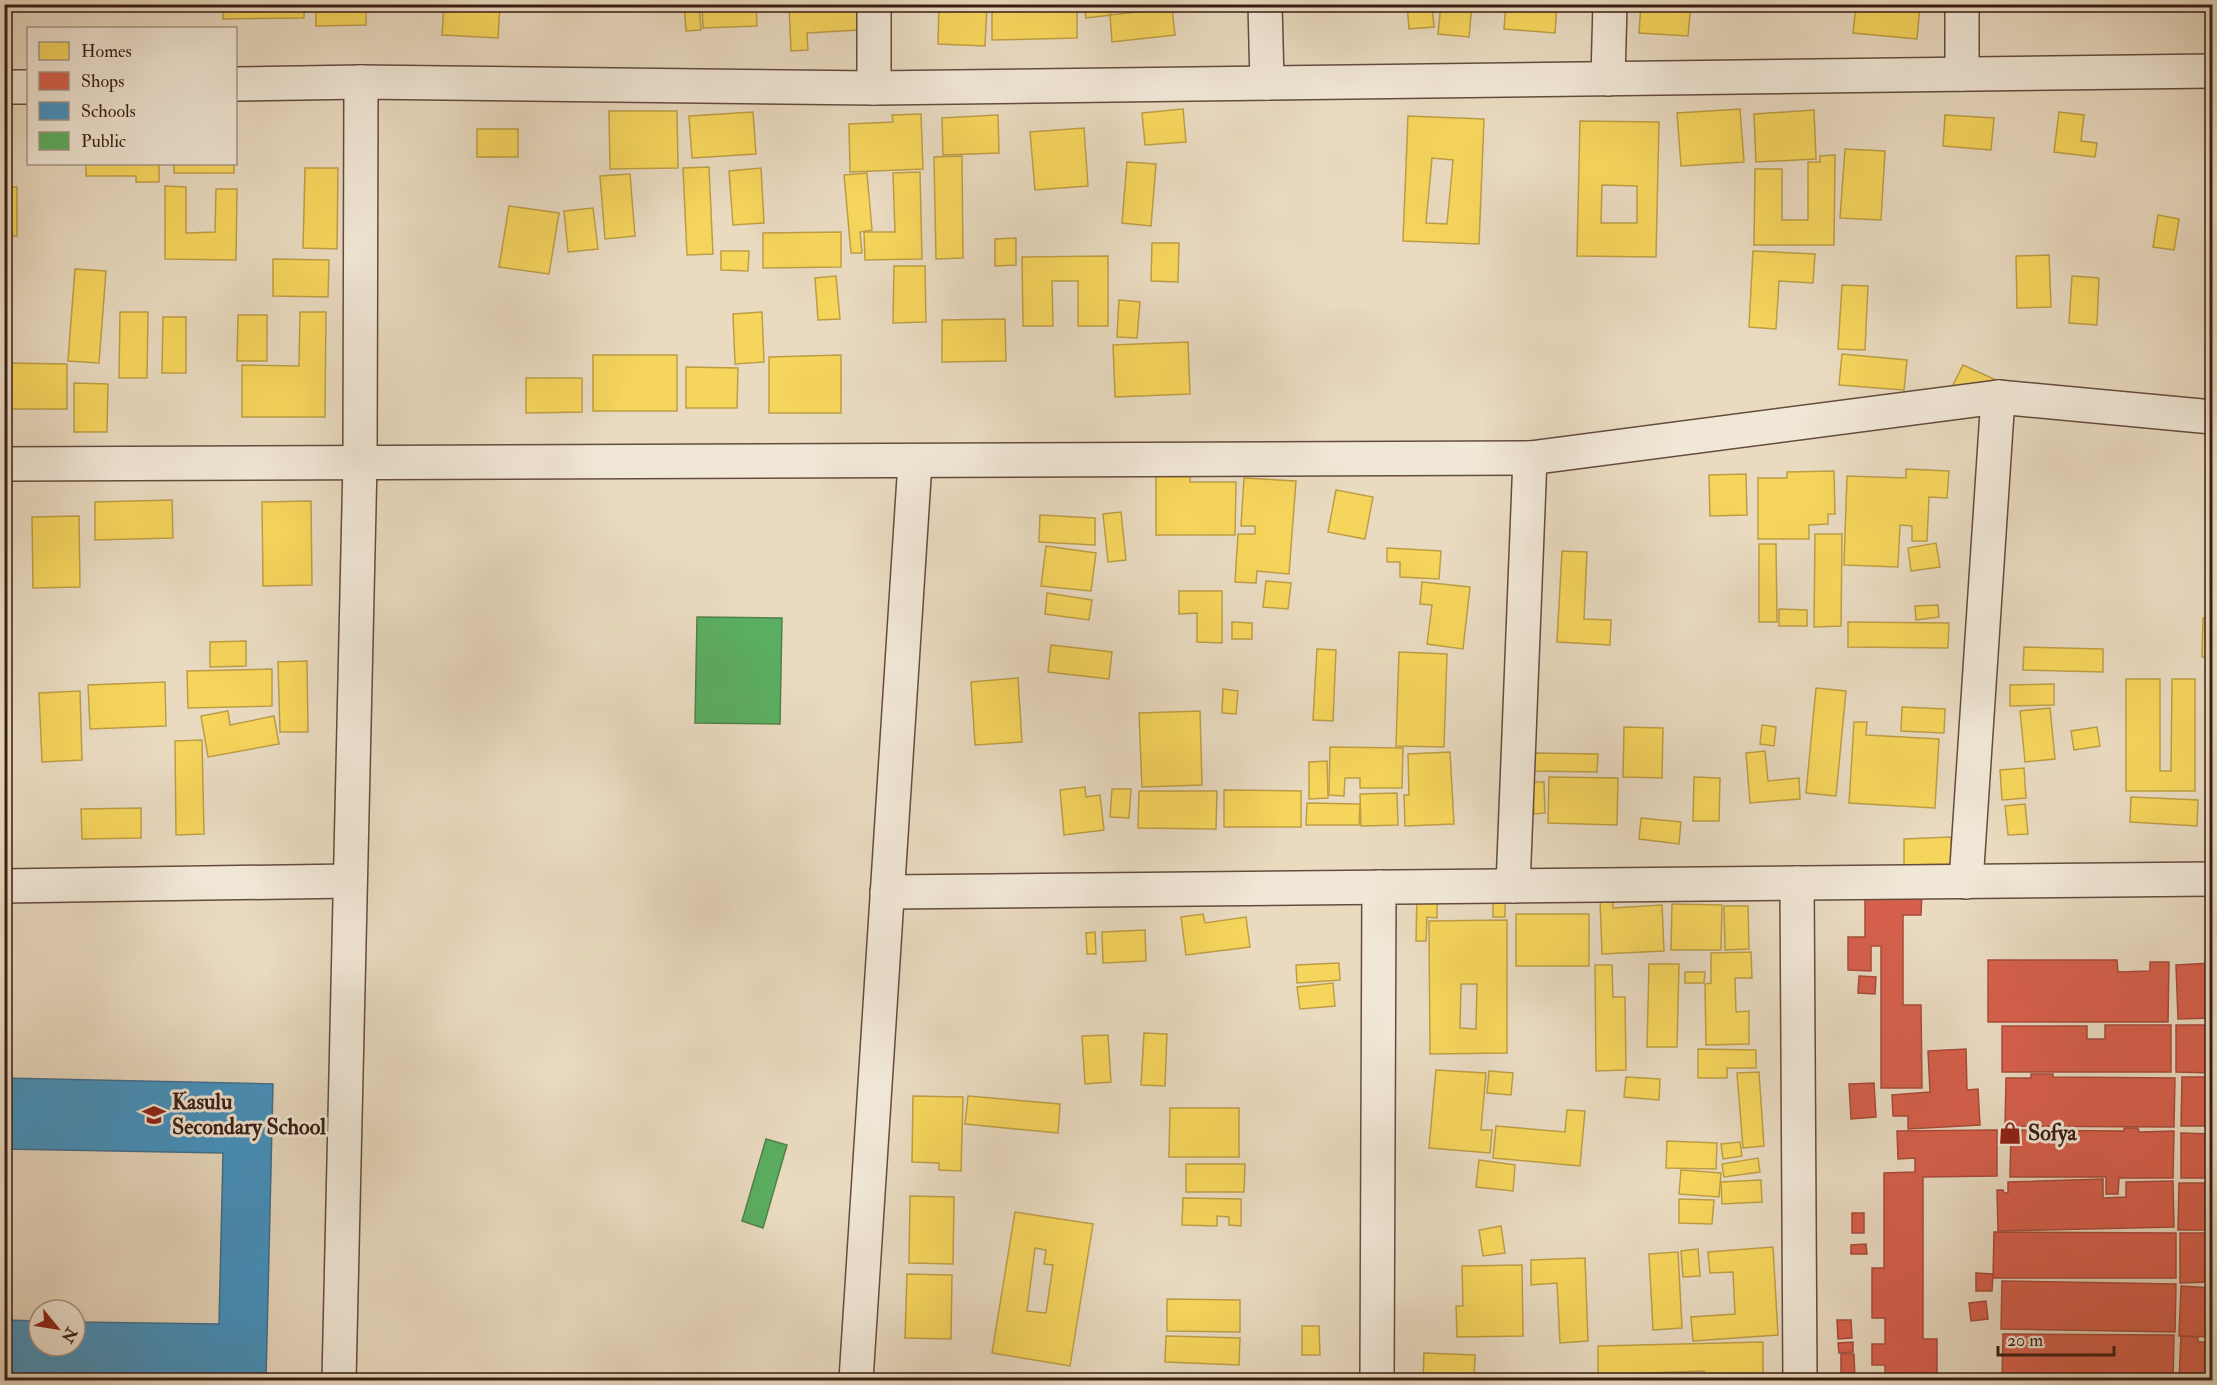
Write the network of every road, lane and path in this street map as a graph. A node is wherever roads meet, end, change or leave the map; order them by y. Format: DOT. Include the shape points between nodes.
graph roads {
  1 [pos="874,4"];
  2 [pos="1265,4"];
  3 [pos="1610,4"];
  4 [pos="1962,4"];
  5 [pos="2212,71"];
  6 [pos="1962,74"];
  7 [pos="1608,79"];
  8 [pos="361,82"];
  9 [pos="1267,83"];
  10 [pos="237,84"];
  11 [pos="4,87"];
  12 [pos="27,87"];
  13 [pos="874,88"];
  14 [pos="1998,397"];
  15 [pos="2212,417"];
  16 [pos="1530,458"];
  17 [pos="915,462"];
  18 [pos="360,463"];
  19 [pos="4,464"];
  20 [pos="2212,879"];
  21 [pos="350,881"];
  22 [pos="1966,882"];
  23 [pos="1797,883"];
  24 [pos="4,886"];
  25 [pos="1513,886"];
  26 [pos="1379,887"];
  27 [pos="887,892"];
  28 [pos="339,1380"];
  29 [pos="856,1380"];
  30 [pos="1377,1380"];
  31 [pos="1800,1380"];
  1 -- 13 [label="street"];
  2 -- 9 [label="street"];
  3 -- 7 [label="street"];
  4 -- 6 [label="street"];
  5 -- 6 [label="street"];
  6 -- 7 [label="street"];
  7 -- 9 [label="street"];
  8 -- 10 [label="street"];
  8 -- 13 [label="street"];
  8 -- 18 [label="street"];
  9 -- 13 [label="street"];
  11 -- 12 [label="street"];
  14 -- 15 [label="street"];
  14 -- 16 [label="street"];
  14 -- 22 [label="street"];
  16 -- 17 [label="street"];
  16 -- 25 [label="street"];
  17 -- 18 [label="street"];
  17 -- 27 [label="street"];
  18 -- 19 [label="street"];
  18 -- 21 [label="street"];
  20 -- 22 [label="street"];
  21 -- 24 [label="street"];
  21 -- 28 [label="street"];
  22 -- 23 [label="street"];
  23 -- 25 [label="street"];
  23 -- 31 [label="street"];
  25 -- 26 [label="street"];
  26 -- 27 [label="street"];
  26 -- 30 [label="street"];
  27 -- 29 [label="street"];
}
